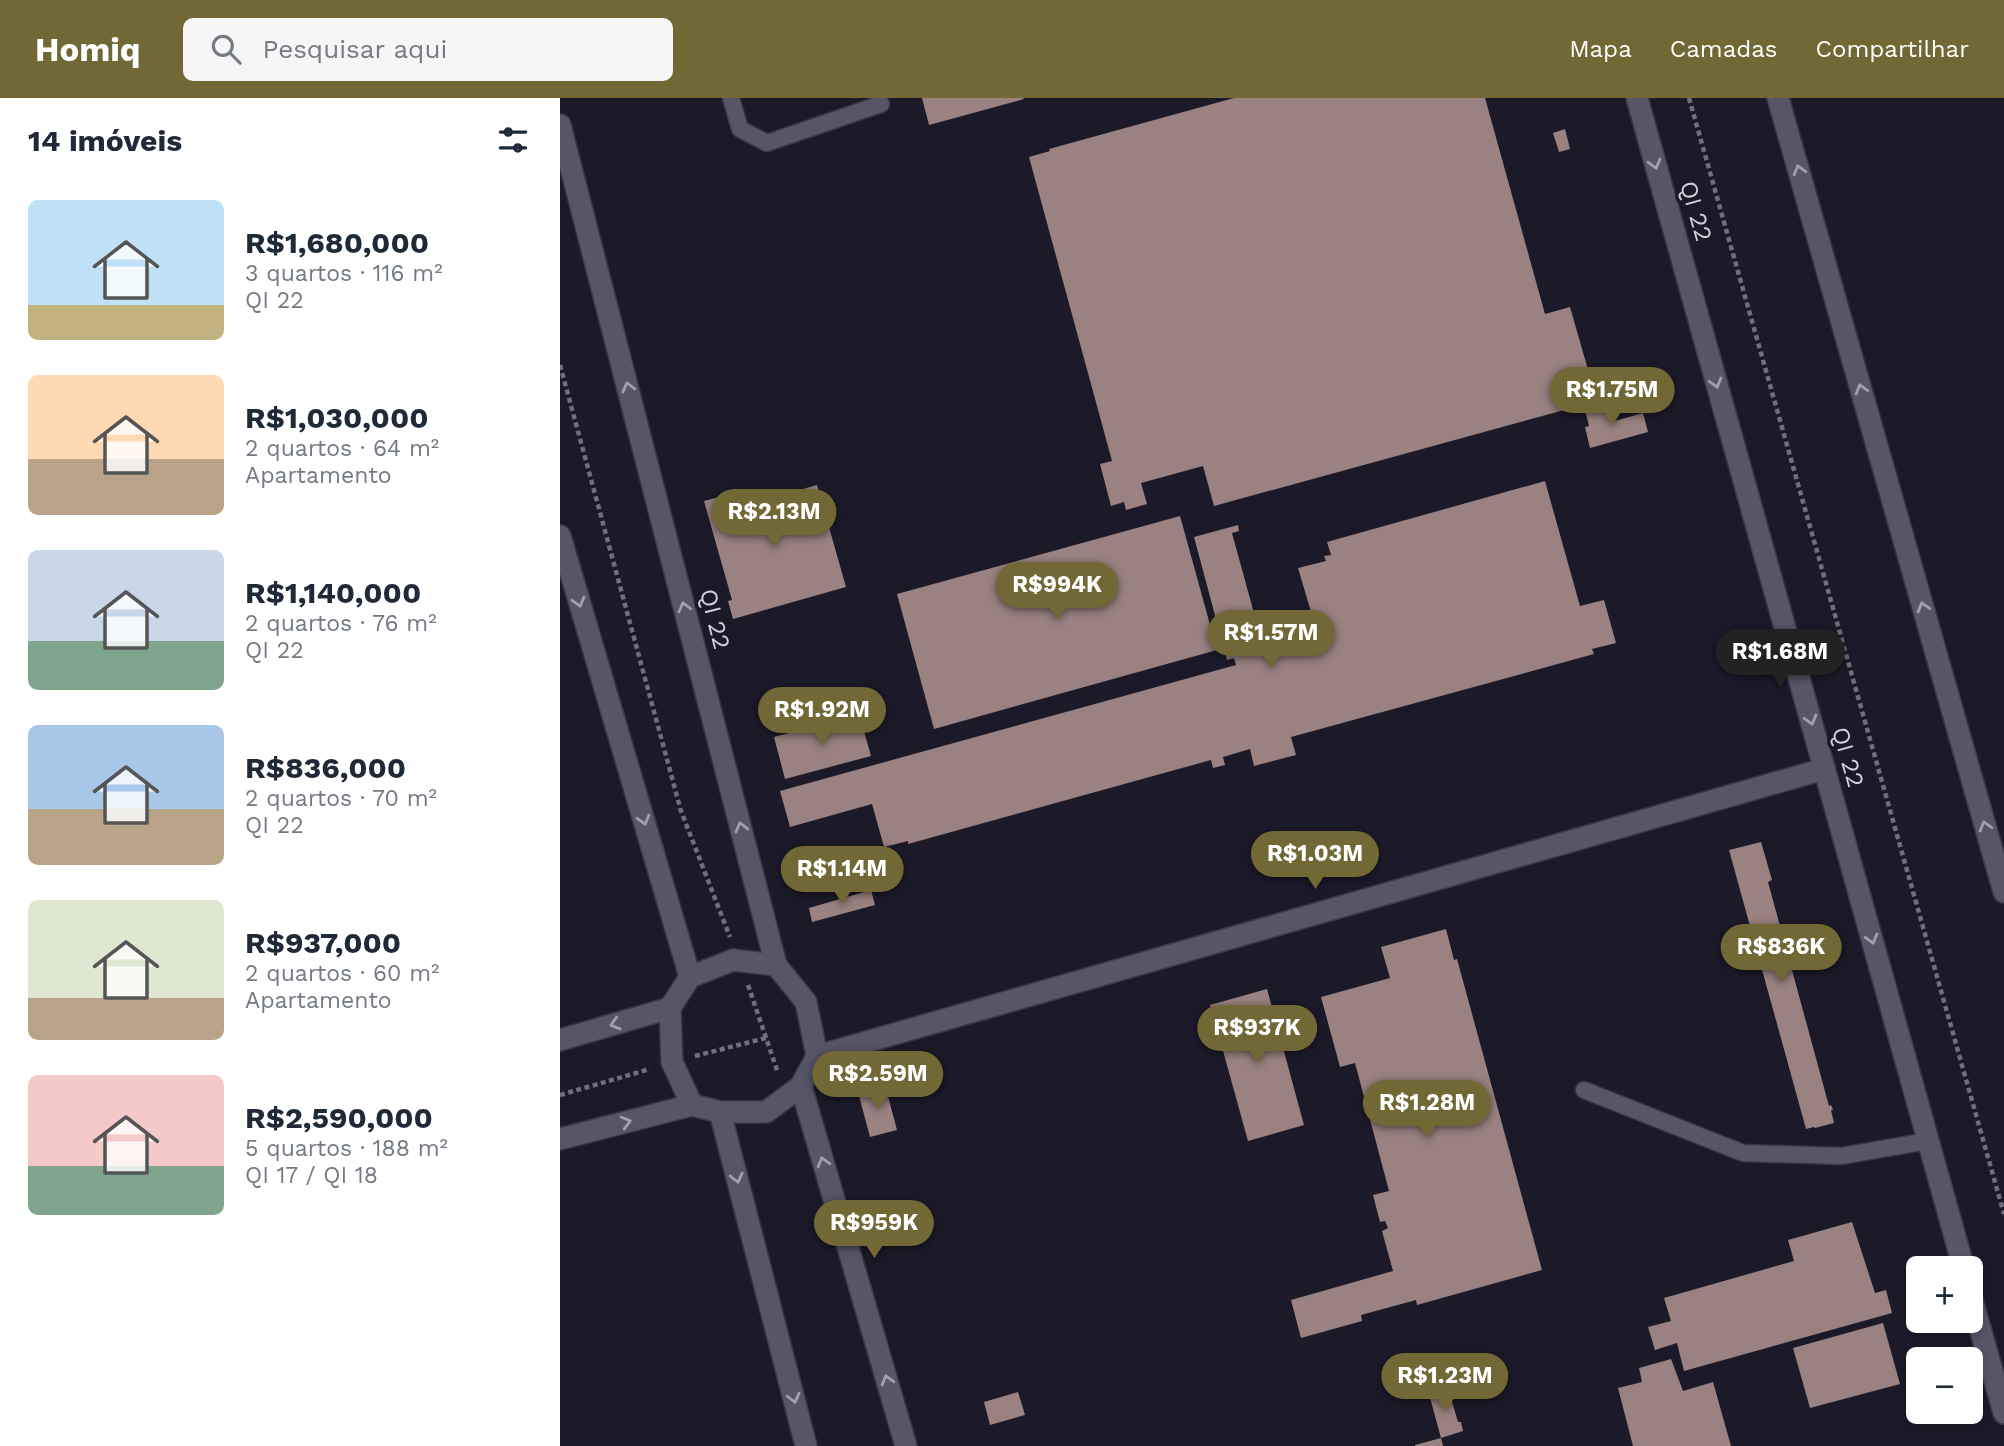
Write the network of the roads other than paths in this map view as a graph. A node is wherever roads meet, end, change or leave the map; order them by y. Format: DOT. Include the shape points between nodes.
graph roads {
  1 [pos="731,98"];
  2 [pos="1637,98"];
  3 [pos="1778,98"];
  4 [pos="881,104"];
  5 [pos="560,125"];
  6 [pos="560,536"];
  7 [pos="1824,769"];
  8 [pos="2004,892"];
  9 [pos="776,965"];
  10 [pos="690,977"];
  11 [pos="670,1009"];
  12 [pos="560,1040"];
  13 [pos="817,1056"];
  14 [pos="1584,1090"];
  15 [pos="794,1091"];
  16 [pos="692,1105"];
  17 [pos="720,1112"];
  18 [pos="560,1139"];
  19 [pos="1928,1141"];
  20 [pos="1960,1256"];
  21 [pos="1981,1333"];
  22 [pos="2004,1413"];
  23 [pos="806,1446"];
  24 [pos="906,1446"];
  1 -- 4 [label="lane" via="740,130 767,143"];
  2 -- 7 [label="street, QI 22, one-way"];
  8 -- 3 [label="street, one-way"];
  9 -- 5 [label="street, QI 22, one-way"];
  6 -- 10 [label="street, one-way"];
  7 -- 13 [label="street"];
  7 -- 19 [label="street, QI 22, one-way"];
  9 -- 10 [label="street" via="733,961"];
  9 -- 13 [label="street" via="806,1002"];
  10 -- 11 [label="street"];
  11 -- 12 [label="street, one-way"];
  11 -- 16 [label="street" via="672,1062"];
  13 -- 15 [label="street"];
  14 -- 19 [label="lane" via="1743,1153 1841,1156"];
  15 -- 17 [label="street" via="766,1112"];
  24 -- 15 [label="street, one-way"];
  16 -- 17 [label="street"];
  18 -- 16 [label="street, one-way"];
  17 -- 23 [label="street, one-way"];
  19 -- 20 [label="street, QI 22"];
  21 -- 22 [label="street"];
}
